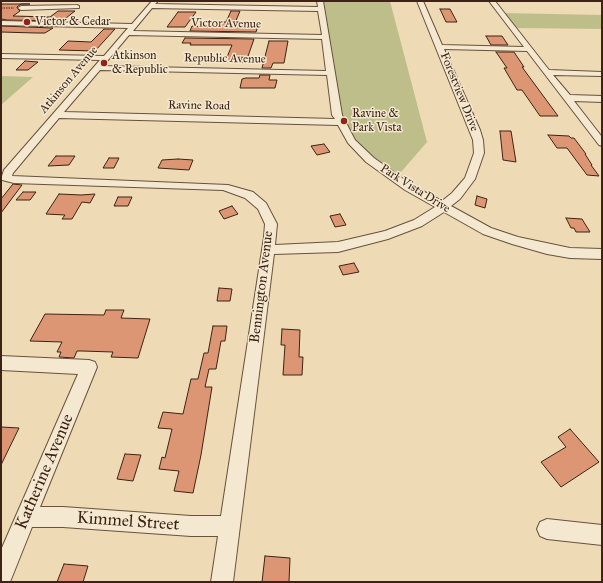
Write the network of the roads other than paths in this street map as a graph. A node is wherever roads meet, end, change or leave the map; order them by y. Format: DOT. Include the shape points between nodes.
graph roads {
  1 [pos="46,1"];
  2 [pos="155,1"];
  3 [pos="420,1"];
  4 [pos="492,1"];
  5 [pos="320,5"];
  6 [pos="150,6"];
  7 [pos="38,7"];
  8 [pos="21,8"];
  9 [pos="77,8"];
  10 [pos="1,23"];
  11 [pos="14,24"];
  12 [pos="132,26"];
  13 [pos="126,33"];
  14 [pos="325,37"];
  15 [pos="440,47"];
  16 [pos="530,49"];
  17 [pos="1,56"];
  18 [pos="105,58"];
  19 [pos="97,68"];
  20 [pos="548,72"];
  21 [pos="330,73"];
  22 [pos="602,74"];
  23 [pos="568,98"];
  24 [pos="602,99"];
  25 [pos="57,115"];
  26 [pos="340,122"];
  27 [pos="602,143"];
  28 [pos="6,178"];
  29 [pos="442,207"];
  30 [pos="268,250"];
  31 [pos="602,254"];
  32 [pos="1,363"];
  33 [pos="26,517"];
  34 [pos="230,526"];
  35 [pos="547,529"];
  36 [pos="602,535"];
  37 [pos="1,576"];
  38 [pos="222,582"];
  1 -- 7 [label="street"];
  2 -- 6 [label="street, Atkinson Avenue"];
  3 -- 15 [label="street, Forestview Drive"];
  4 -- 16 [label="street"];
  5 -- 6 [label="street"];
  5 -- 14 [label="street, Park Vista Drive"];
  6 -- 12 [label="street, Atkinson Avenue"];
  7 -- 8 [label="street"];
  7 -- 9 [label="street"];
  7 -- 11 [label="street"];
  10 -- 11 [label="street"];
  11 -- 12 [label="street"];
  12 -- 13 [label="street, Atkinson Avenue"];
  13 -- 14 [label="street, Victor Avenue"];
  13 -- 18 [label="street, Atkinson Avenue"];
  14 -- 21 [label="street, Park Vista Drive"];
  15 -- 16 [label="street"];
  15 -- 29 [label="street, Forestview Drive" via="478,140 474,170 465,186"];
  16 -- 20 [label="street"];
  17 -- 18 [label="street"];
  18 -- 19 [label="street, Atkinson Avenue"];
  19 -- 21 [label="street, Republic Avenue"];
  19 -- 25 [label="street, Atkinson Avenue"];
  20 -- 22 [label="street"];
  20 -- 23 [label="street"];
  21 -- 26 [label="street, Park Vista Drive"];
  23 -- 24 [label="street"];
  23 -- 27 [label="street"];
  25 -- 26 [label="street, Ravine Road"];
  25 -- 28 [label="street, Atkinson Avenue" via="8,172"];
  26 -- 29 [label="street, Park Vista Drive" via="351,140 374,163 395,180"];
  28 -- 30 [label="street, Bennington Avenue" via="212,186 236,190 252,197 266,212 270,224"];
  29 -- 30 [label="street, Forestview Drive" via="404,230 371,240 319,249"];
  29 -- 31 [label="street, Park Vista Drive" via="474,225 516,241 547,249"];
  30 -- 34 [label="street, Bennington Avenue"];
  32 -- 33 [label="street, Katherine Avenue" via="89,367"];
  33 -- 34 [label="street, Kimmel Street"];
  33 -- 37 [label="street, Katherine Avenue"];
  34 -- 38 [label="street, Bennington Avenue"];
  35 -- 36 [label="street"];
}
